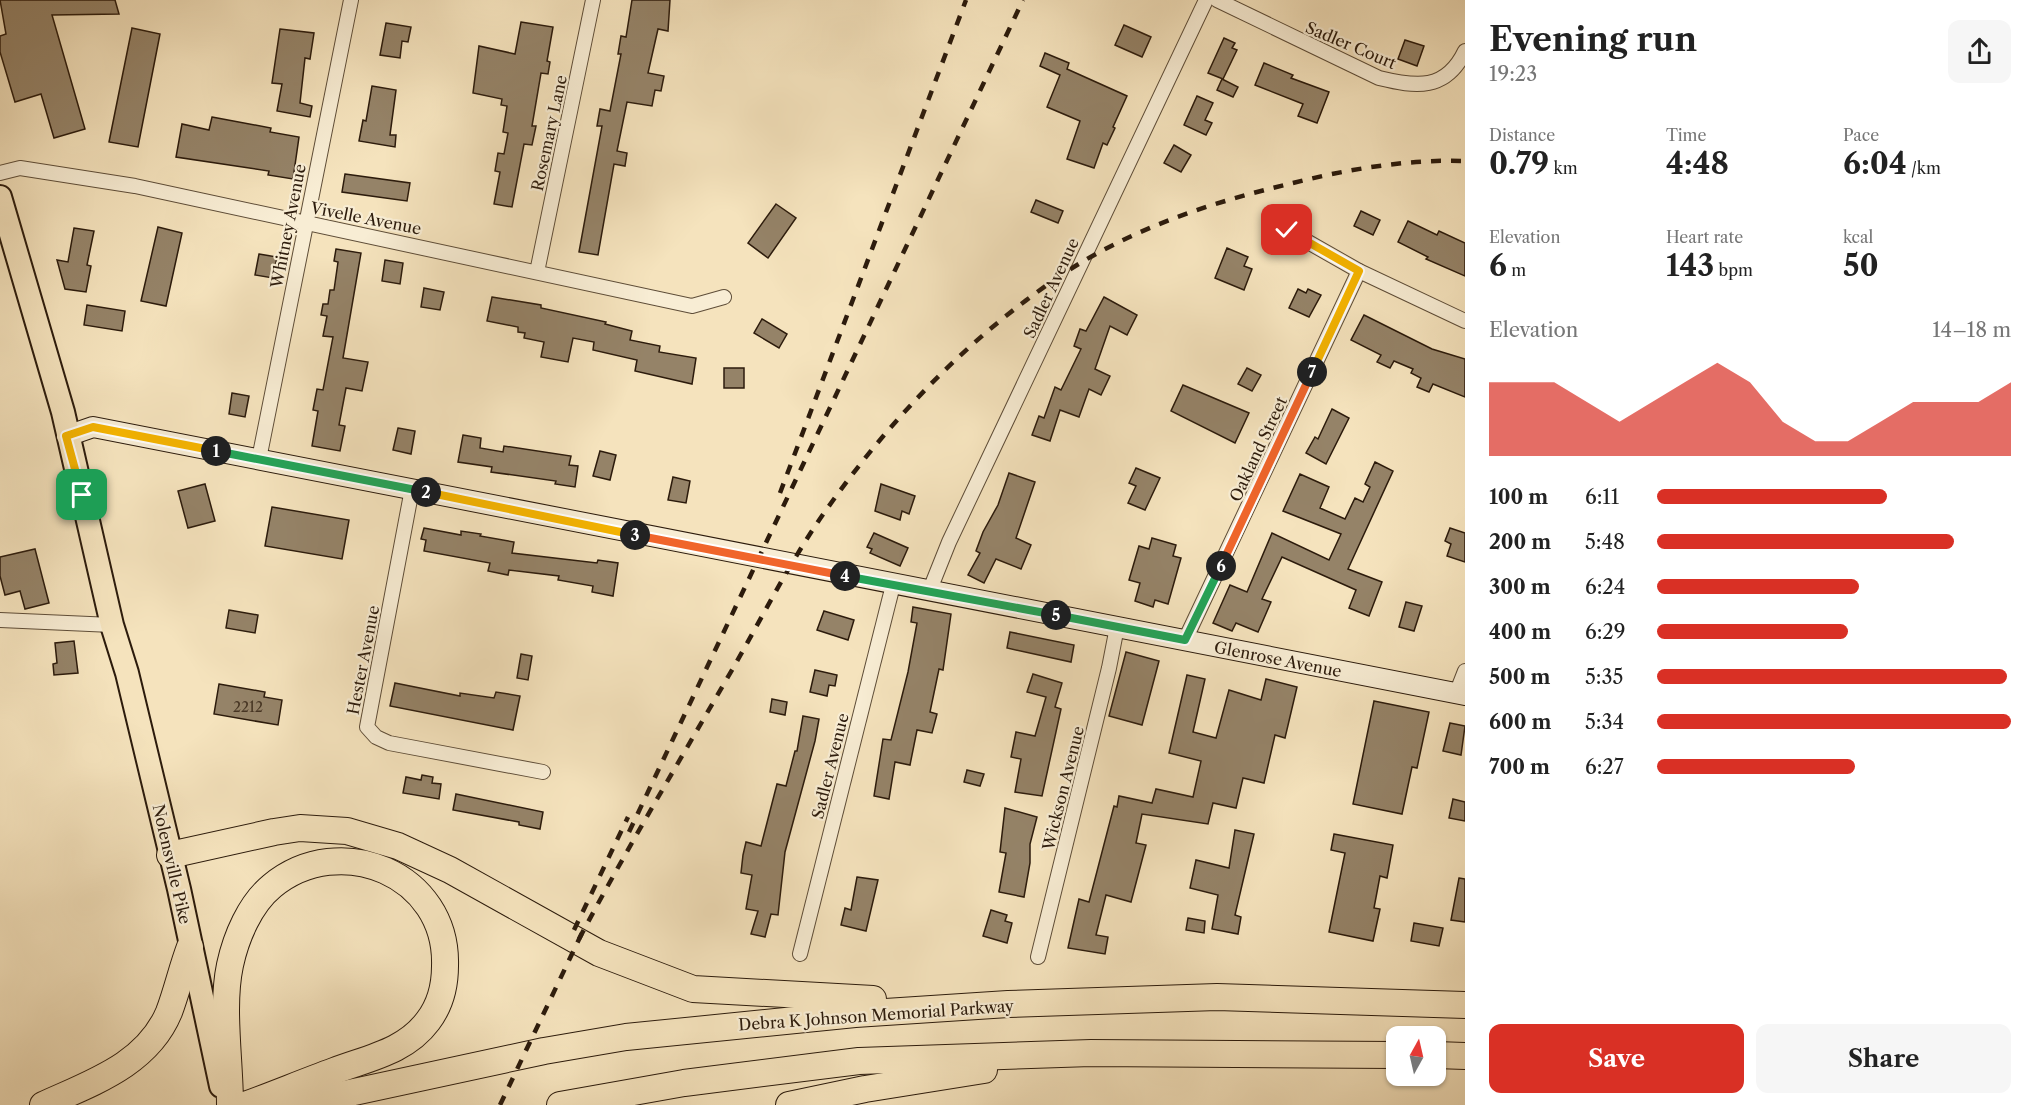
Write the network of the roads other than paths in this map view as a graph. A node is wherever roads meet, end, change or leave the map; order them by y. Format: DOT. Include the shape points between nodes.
graph roads {
  1 [pos="351,0"];
  2 [pos="593,0"];
  3 [pos="1206,0"];
  4 [pos="1217,0"];
  5 [pos="1465,51"];
  6 [pos="0,173"];
  7 [pos="0,197"];
  8 [pos="305,222"];
  9 [pos="1287,230"];
  10 [pos="1359,271"];
  11 [pos="537,272"];
  12 [pos="724,297"];
  13 [pos="1465,321"];
  14 [pos="66,436"];
  15 [pos="259,459"];
  16 [pos="411,489"];
  17 [pos="893,585"];
  18 [pos="929,592"];
  19 [pos="0,620"];
  20 [pos="112,625"];
  21 [pos="1117,627"];
  22 [pos="1185,640"];
  23 [pos="1465,671"];
  24 [pos="1461,694"];
  25 [pos="543,772"];
  26 [pos="171,855"];
  27 [pos="190,947"];
  28 [pos="800,954"];
  29 [pos="1038,957"];
  30 [pos="1008,1004"];
  31 [pos="1465,1005"];
  32 [pos="1091,1053"];
  33 [pos="1386,1054"];
  34 [pos="1446,1055"];
  35 [pos="1465,1056"];
  36 [pos="223,1063"];
  37 [pos="43,1105"];
  38 [pos="225,1105"];
  39 [pos="230,1105"];
  40 [pos="245,1105"];
  41 [pos="294,1105"];
  42 [pos="560,1105"];
  43 [pos="789,1105"];
  1 -- 8 [label="street, Whitney Avenue"];
  2 -- 11 [label="street, Rosemary Lane"];
  3 -- 18 [label="street, Sadler Avenue" via="949,542"];
  4 -- 5 [label="street, Sadler Court" via="1379,78 1404,84 1425,85 1447,77"];
  6 -- 8 [label="street, Vivelle Avenue" via="20,168 53,171"];
  7 -- 14 [label="main road, Nolensville Pike" via="63,412"];
  8 -- 11 [label="street, Vivelle Avenue"];
  8 -- 15 [label="street, Whitney Avenue"];
  9 -- 10 [label="street"];
  10 -- 13 [label="street"];
  10 -- 22 [label="street, Oakland Street"];
  11 -- 12 [label="street, Vivelle Avenue" via="692,306"];
  14 -- 15 [label="street, Glenrose Avenue" via="93,427"];
  14 -- 20 [label="main road, Nolensville Pike"];
  15 -- 16 [label="street, Glenrose Avenue"];
  16 -- 17 [label="street, Glenrose Avenue"];
  16 -- 25 [label="street, Hester Avenue" via="367,727 375,737 389,743"];
  17 -- 18 [label="street, Glenrose Avenue"];
  17 -- 28 [label="street, Sadler Avenue"];
  18 -- 21 [label="street, Glenrose Avenue"];
  19 -- 20 [label="street"];
  20 -- 26 [label="main road, Nolensville Pike"];
  21 -- 22 [label="street, Glenrose Avenue"];
  21 -- 29 [label="street, Wickson Avenue"];
  22 -- 24 [label="street, Glenrose Avenue"];
  23 -- 24 [label="street"];
  26 -- 27 [label="main road, Nolensville Pike"];
  26 -- 30 [label="highway" via="300,828 347,831 419,856 599,953 693,989 813,998"];
  27 -- 36 [label="main road, Nolensville Pike"];
  27 -- 37 [label="highway" via="169,1012 159,1032 141,1053 116,1071"];
  30 -- 31 [label="highway, Debra K Johnson Memorial Parkway" via="1217,997"];
  30 -- 41 [label="highway, Debra K Johnson Memorial Parkway" via="855,1014 626,1037"];
  32 -- 33 [label="highway"];
  32 -- 42 [label="highway" via="859,1060 684,1083"];
  32 -- 43 [label="highway"];
  34 -- 35 [label="highway"];
  36 -- 38 [label="main road, Nolensville Pike"];
  36 -- 39 [label="highway"];
  36 -- 40 [label="highway" via="230,964 242,929 271,886 301,870 339,860 387,870 422,897 435,918 445,958 440,1002 428,1022 411,1039 387,1053"];
}
